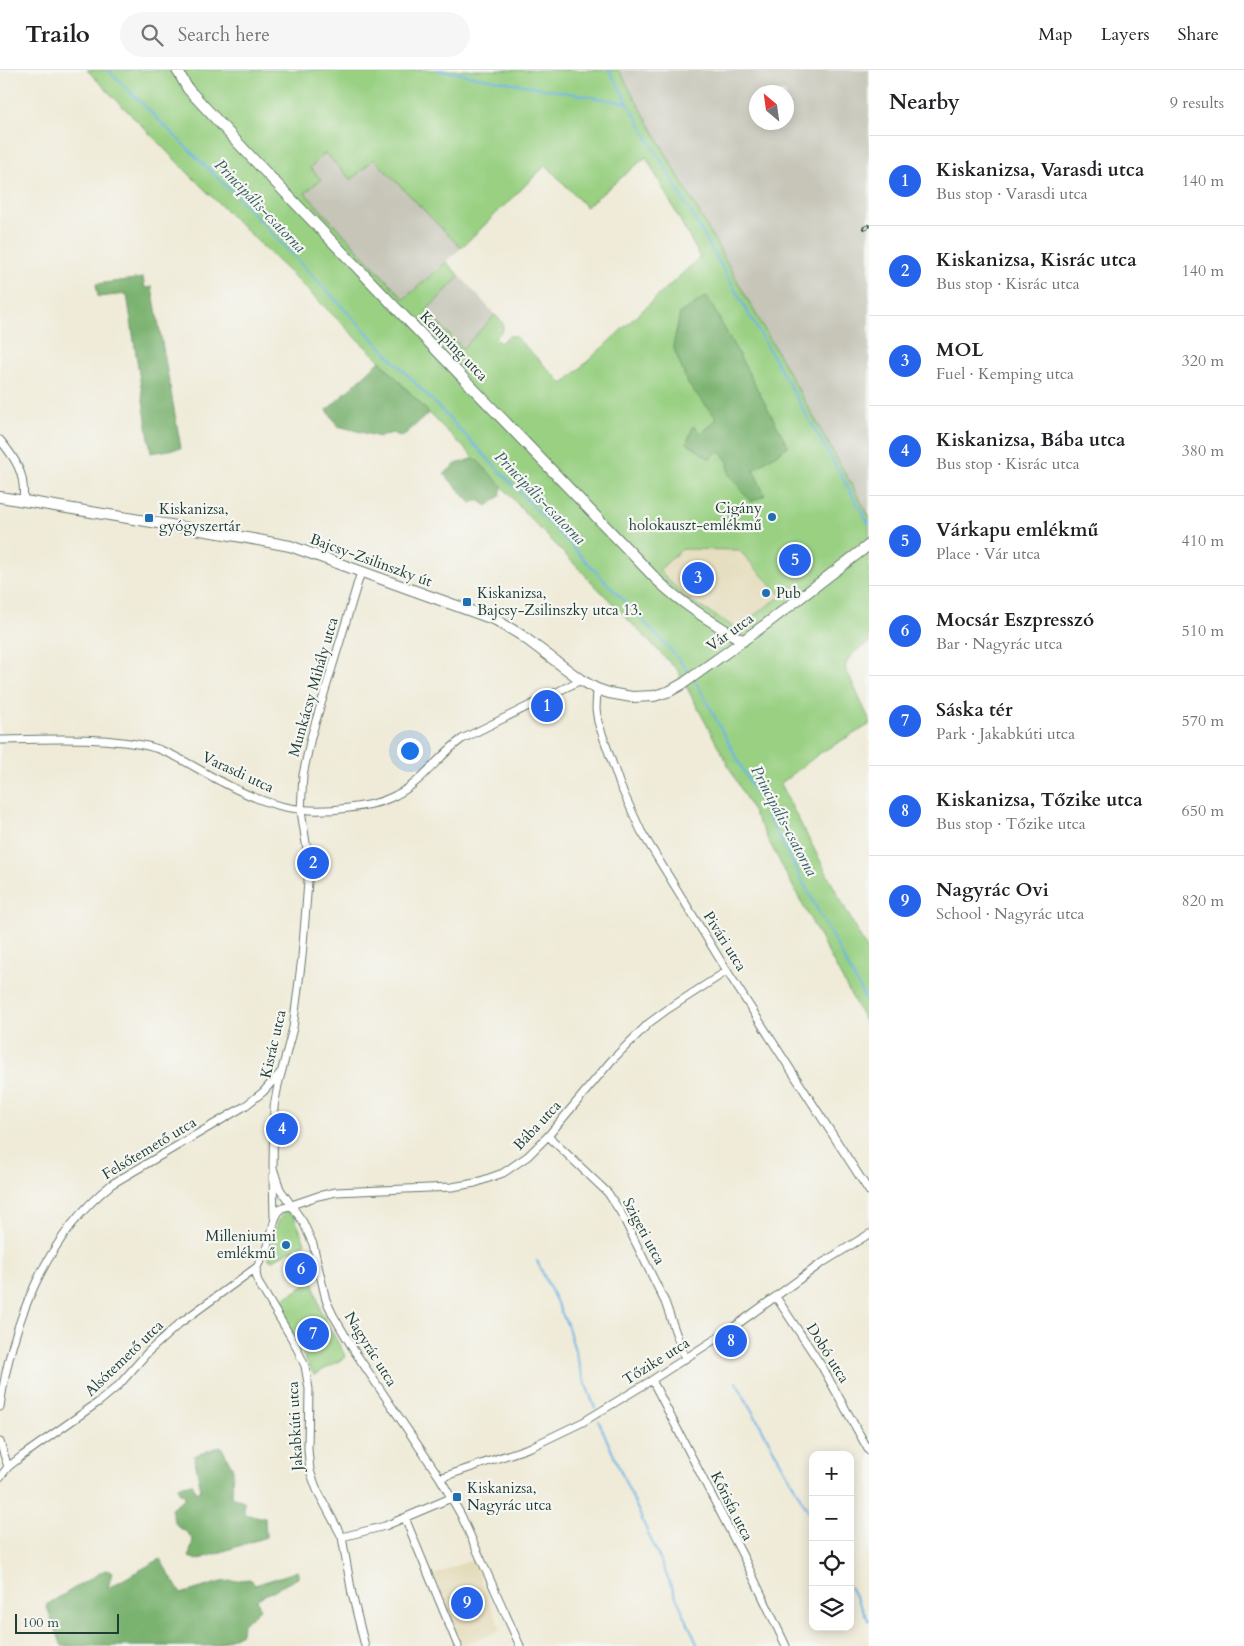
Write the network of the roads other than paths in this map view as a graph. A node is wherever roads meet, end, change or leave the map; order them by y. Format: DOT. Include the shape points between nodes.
graph roads {
  1 [pos="178,70"];
  2 [pos="0,440"];
  3 [pos="0,497"];
  4 [pos="24,500"];
  5 [pos="867,546"];
  6 [pos="361,572"];
  7 [pos="743,640"];
  8 [pos="704,669"];
  9 [pos="581,680"];
  10 [pos="597,689"];
  11 [pos="0,740"];
  12 [pos="301,811"];
  13 [pos="727,971"];
  14 [pos="282,1070"];
  15 [pos="548,1136"];
  16 [pos="272,1168"];
  17 [pos="869,1191"];
  18 [pos="292,1204"];
  19 [pos="275,1219"];
  20 [pos="869,1234"];
  21 [pos="257,1267"];
  22 [pos="776,1297"];
  23 [pos="684,1359"];
  24 [pos="652,1380"];
  25 [pos="1,1390"];
  26 [pos="0,1407"];
  27 [pos="0,1442"];
  28 [pos="869,1451"];
  29 [pos="8,1467"];
  30 [pos="0,1477"];
  31 [pos="440,1478"];
  32 [pos="451,1498"];
  33 [pos="405,1518"];
  34 [pos="342,1537"];
  35 [pos="365,1646"];
  36 [pos="458,1646"];
  37 [pos="520,1646"];
  38 [pos="786,1646"];
  1 -- 7 [label="main road, Kemping utca" via="188,88 253,158 653,575 674,596"];
  2 -- 4 [label="street" via="21,471"];
  3 -- 4 [label="main road, Bajcsy-Zsilinszky út"];
  4 -- 6 [label="main road, Bajcsy-Zsilinszky út" via="290,546"];
  5 -- 7 [label="main road, Vár utca"];
  6 -- 9 [label="main road, Bajcsy-Zsilinszky út" via="502,624 522,634"];
  6 -- 12 [label="street, Munkácsy Mihály utca" via="312,738 302,784"];
  7 -- 8 [label="main road, Vár utca"];
  8 -- 10 [label="main road, Bajcsy-Zsilinszky út" via="661,694 640,698"];
  9 -- 10 [label="main road, Bajcsy-Zsilinszky út"];
  9 -- 12 [label="street, Varasdi utca" via="462,739 420,780 397,795 355,807"];
  10 -- 13 [label="street, Pivári utca" via="598,722 627,802 658,860"];
  11 -- 12 [label="street, Varasdi utca" via="91,740 153,748 262,801"];
  12 -- 14 [label="street, Kisrác utca" via="308,856 308,882 293,1028"];
  13 -- 15 [label="street, Bába utca" via="649,1023 611,1061"];
  13 -- 17 [label="street, Pivári utca"];
  14 -- 16 [label="street, Kisrác utca" via="274,1107"];
  14 -- 25 [label="street, Felsőtemető utca" via="263,1092 245,1106 112,1184 82,1212 57,1244 26,1308"];
  15 -- 18 [label="street, Bába utca" via="520,1163 483,1181 452,1187 336,1192"];
  15 -- 23 [label="street, Szigeti utca" via="608,1193 622,1213 665,1302"];
  16 -- 18 [label="street, Kisrác utca" via="280,1189"];
  16 -- 19 [label="street"];
  18 -- 19 [label="street" via="280,1209"];
  18 -- 31 [label="street, Nagyrác utca" via="313,1244 333,1315"];
  19 -- 21 [label="street" via="268,1246"];
  20 -- 22 [label="street, Tőzike utca"];
  21 -- 29 [label="street, Alsótemető utca" via="180,1324 100,1401"];
  21 -- 34 [label="street, Jakabkúti utca" via="258,1282 305,1366 309,1390 310,1471"];
  22 -- 23 [label="street, Tőzike utca"];
  22 -- 28 [label="street, Dobó utca" via="821,1365"];
  23 -- 24 [label="street, Tőzike utca"];
  24 -- 31 [label="street, Tőzike utca" via="552,1438"];
  24 -- 38 [label="street, Kőrisfa utca"];
  25 -- 26 [label="street, Felsőtemető utca"];
  27 -- 29 [label="street"];
  29 -- 30 [label="street, Alsótemető utca"];
  31 -- 32 [label="street, Nagyrác utca"];
  32 -- 33 [label="street"];
  32 -- 37 [label="street, Nagyrác utca"];
  33 -- 34 [label="street"];
  33 -- 36 [label="street"];
  34 -- 35 [label="street, Jakabkúti utca"];
}
